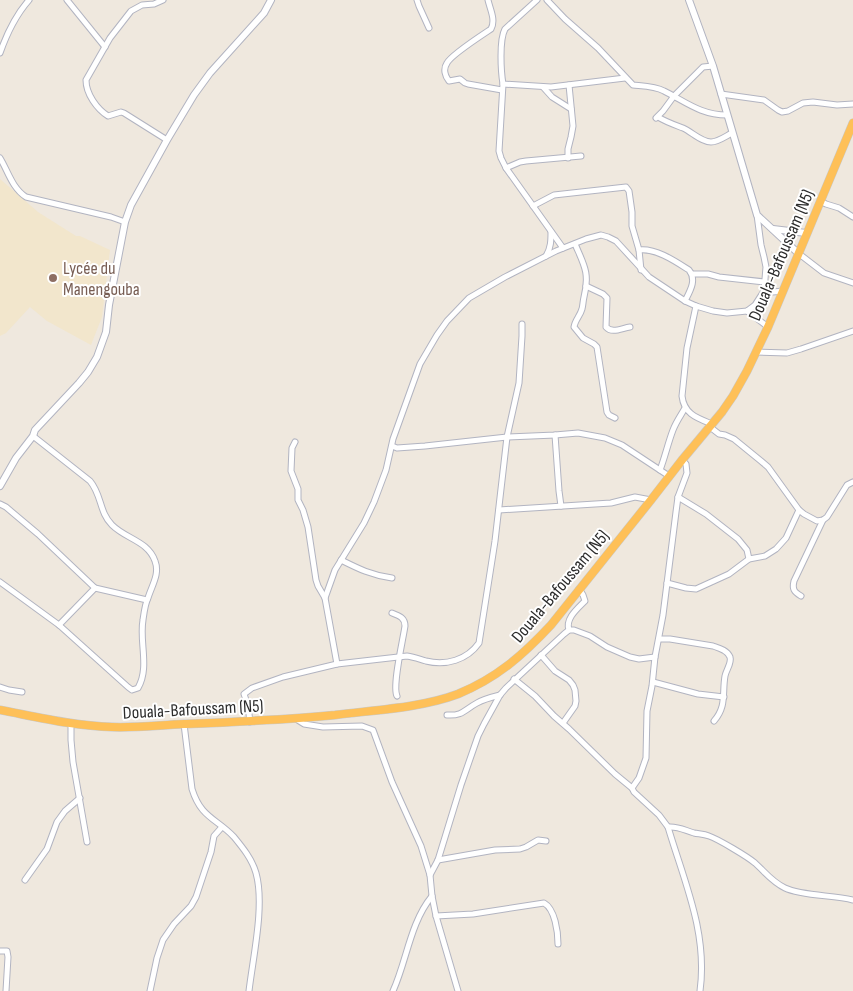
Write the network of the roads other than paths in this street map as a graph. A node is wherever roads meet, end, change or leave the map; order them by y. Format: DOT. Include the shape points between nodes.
graph roads {
  1 [pos="29,0"];
  2 [pos="68,0"];
  3 [pos="164,0"];
  4 [pos="271,0"];
  5 [pos="417,0"];
  6 [pos="488,0"];
  7 [pos="537,0"];
  8 [pos="547,0"];
  9 [pos="689,0"];
  10 [pos="429,28"];
  11 [pos="105,47"];
  12 [pos="0,53"];
  13 [pos="712,66"];
  14 [pos="625,78"];
  15 [pos="569,85"];
  16 [pos="502,87"];
  17 [pos="543,87"];
  18 [pos="721,94"];
  19 [pos="674,96"];
  20 [pos="853,104"];
  21 [pos="571,109"];
  22 [pos="727,115"];
  23 [pos="853,123"];
  24 [pos="732,133"];
  25 [pos="167,140"];
  26 [pos="581,156"];
  27 [pos="0,158"];
  28 [pos="568,158"];
  29 [pos="506,168"];
  30 [pos="820,201"];
  31 [pos="533,206"];
  32 [pos="757,215"];
  33 [pos="853,217"];
  34 [pos="125,222"];
  35 [pos="773,229"];
  36 [pos="551,232"];
  37 [pos="806,233"];
  38 [pos="574,244"];
  39 [pos="563,248"];
  40 [pos="639,250"];
  41 [pos="798,253"];
  42 [pos="546,256"];
  43 [pos="641,270"];
  44 [pos="692,274"];
  45 [pos="765,282"];
  46 [pos="853,283"];
  47 [pos="586,286"];
  48 [pos="764,291"];
  49 [pos="783,291"];
  50 [pos="685,301"];
  51 [pos="696,306"];
  52 [pos="747,311"];
  53 [pos="522,324"];
  54 [pos="630,327"];
  55 [pos="768,327"];
  56 [pos="853,331"];
  57 [pos="756,352"];
  58 [pos="685,408"];
  59 [pos="616,418"];
  60 [pos="711,426"];
  61 [pos="555,435"];
  62 [pos="33,436"];
  63 [pos="507,437"];
  64 [pos="295,442"];
  65 [pos="392,446"];
  66 [pos="682,460"];
  67 [pos="660,470"];
  68 [pos="669,476"];
  69 [pos="853,482"];
  70 [pos="0,486"];
  71 [pos="678,497"];
  72 [pos="652,500"];
  73 [pos="0,504"];
  74 [pos="561,506"];
  75 [pos="499,510"];
  76 [pos="799,510"];
  77 [pos="823,520"];
  78 [pos="749,559"];
  79 [pos="341,560"];
  80 [pos="392,578"];
  81 [pos="0,582"];
  82 [pos="667,583"];
  83 [pos="94,588"];
  84 [pos="580,589"];
  85 [pos="801,596"];
  86 [pos="325,598"];
  87 [pos="147,600"];
  88 [pos="392,614"];
  89 [pos="59,625"];
  90 [pos="569,630"];
  91 [pos="659,639"];
  92 [pos="541,656"];
  93 [pos="400,657"];
  94 [pos="655,657"];
  95 [pos="337,664"];
  96 [pos="514,679"];
  97 [pos="653,682"];
  98 [pos="0,686"];
  99 [pos="22,692"];
  100 [pos="500,695"];
  101 [pos="397,696"];
  102 [pos="724,697"];
  103 [pos="0,710"];
  104 [pos="447,715"];
  105 [pos="295,719"];
  106 [pos="714,721"];
  107 [pos="250,722"];
  108 [pos="563,723"];
  109 [pos="72,724"];
  110 [pos="184,724"];
  111 [pos="632,788"];
  112 [pos="80,798"];
  113 [pos="222,827"];
  114 [pos="668,827"];
  115 [pos="546,841"];
  116 [pos="88,842"];
  117 [pos="438,860"];
  118 [pos="430,875"];
  119 [pos="25,880"];
  120 [pos="432,896"];
  121 [pos="853,900"];
  122 [pos="436,916"];
  123 [pos="558,944"];
  124 [pos="0,951"];
  125 [pos="457,990"];
  126 [pos="6,991"];
  127 [pos="150,991"];
  128 [pos="249,991"];
  129 [pos="393,991"];
  130 [pos="700,991"];
  1 -- 12 [label="street" via="12,22"];
  2 -- 11 [label="street"];
  3 -- 11 [label="street" via="131,11"];
  4 -- 25 [label="street" via="210,73"];
  5 -- 10 [label="street"];
  6 -- 16 [label="street" via="494,20 491,29 450,58 445,66 446,77 449,81 460,79 468,84"];
  7 -- 16 [label="street" via="502,33"];
  8 -- 14 [label="street"];
  9 -- 13 [label="street"];
  11 -- 25 [label="street" via="86,80 89,94 108,116 124,113"];
  13 -- 18 [label="street"];
  13 -- 19 [label="street" via="703,67"];
  14 -- 15 [label="street"];
  14 -- 19 [label="street" via="633,85 663,90"];
  15 -- 17 [label="street"];
  15 -- 21 [label="street"];
  16 -- 17 [label="street"];
  16 -- 29 [label="street" via="499,151"];
  17 -- 21 [label="street"];
  18 -- 20 [label="street" via="764,100 782,112 803,103"];
  18 -- 22 [label="street"];
  19 -- 22 [label="street" via="703,112"];
  19 -- 24 [label="street" via="657,118 707,142 716,142"];
  21 -- 28 [label="street"];
  22 -- 24 [label="street"];
  23 -- 30 [label="highway, Douala-Bafoussam (N5)"];
  24 -- 32 [label="street"];
  25 -- 34 [label="street"];
  26 -- 28 [label="street"];
  27 -- 34 [label="street" via="18,191 26,197"];
  28 -- 29 [label="street" via="526,161"];
  29 -- 31 [label="street"];
  30 -- 33 [label="street"];
  30 -- 37 [label="highway, Douala-Bafoussam (N5)"];
  31 -- 36 [label="street"];
  31 -- 40 [label="street" via="554,195 626,187"];
  32 -- 35 [label="street"];
  32 -- 45 [label="street" via="766,267"];
  34 -- 62 [label="street" via="106,332 96,357 88,372"];
  35 -- 37 [label="street"];
  35 -- 41 [label="street"];
  36 -- 39 [label="street"];
  36 -- 42 [label="street"];
  37 -- 41 [label="highway, Douala-Bafoussam (N5)"];
  38 -- 39 [label="street"];
  38 -- 43 [label="street" via="594,236 608,237 616,241"];
  38 -- 47 [label="street" via="586,270"];
  39 -- 42 [label="street"];
  40 -- 43 [label="street"];
  40 -- 44 [label="street" via="658,253"];
  41 -- 46 [label="street" via="824,272"];
  41 -- 49 [label="highway, Douala-Bafoussam (N5)"];
  42 -- 65 [label="street" via="469,298 436,334 420,364"];
  43 -- 50 [label="street"];
  44 -- 45 [label="street"];
  44 -- 50 [label="street" via="692,286"];
  45 -- 48 [label="street"];
  47 -- 54 [label="street" via="606,296 606,327 609,330"];
  47 -- 59 [label="street" via="574,327 582,338 597,347 607,412"];
  48 -- 49 [label="street"];
  48 -- 52 [label="street"];
  49 -- 55 [label="highway, Douala-Bafoussam (N5)"];
  50 -- 51 [label="street"];
  51 -- 52 [label="street" via="713,312"];
  51 -- 58 [label="street" via="687,348 682,396"];
  52 -- 55 [label="street"];
  53 -- 63 [label="street" via="519,383"];
  55 -- 57 [label="highway, Douala-Bafoussam (N5)"];
  56 -- 57 [label="street" via="801,350"];
  57 -- 60 [label="highway, Douala-Bafoussam (N5)" via="733,396"];
  58 -- 60 [label="street"];
  58 -- 67 [label="street" via="672,432"];
  60 -- 66 [label="highway, Douala-Bafoussam (N5)"];
  60 -- 76 [label="street" via="719,434 734,439 761,461"];
  61 -- 63 [label="street"];
  61 -- 67 [label="street" via="578,433 605,438"];
  61 -- 74 [label="street"];
  62 -- 70 [label="street"];
  62 -- 87 [label="street" via="90,481 107,520 113,526 149,550 157,575"];
  63 -- 65 [label="street" via="425,446"];
  63 -- 75 [label="street"];
  64 -- 86 [label="street" via="291,471 308,527 316,580"];
  65 -- 79 [label="street" via="374,502"];
  66 -- 68 [label="highway, Douala-Bafoussam (N5)"];
  66 -- 71 [label="street" via="686,464 686,473"];
  67 -- 68 [label="street"];
  68 -- 72 [label="highway, Douala-Bafoussam (N5)"];
  69 -- 77 [label="street" via="847,485"];
  71 -- 78 [label="street" via="738,539 747,550"];
  71 -- 82 [label="street"];
  72 -- 74 [label="street" via="634,498"];
  72 -- 84 [label="highway, Douala-Bafoussam (N5)"];
  73 -- 83 [label="street" via="38,534"];
  74 -- 75 [label="street"];
  75 -- 93 [label="street" via="479,643 474,650 454,661"];
  76 -- 77 [label="street" via="817,521"];
  76 -- 78 [label="street" via="780,546 766,556"];
  77 -- 85 [label="street" via="794,581 793,588"];
  78 -- 82 [label="street" via="729,574 696,589"];
  79 -- 80 [label="street" via="367,573"];
  79 -- 86 [label="street"];
  81 -- 89 [label="street"];
  82 -- 91 [label="street"];
  83 -- 87 [label="street"];
  83 -- 89 [label="street"];
  84 -- 90 [label="street" via="585,601 569,620"];
  84 -- 105 [label="highway, Douala-Bafoussam (N5)" via="551,625 513,663 480,684 422,704"];
  86 -- 95 [label="street"];
  87 -- 89 [label="street" via="142,630 144,666 141,683 136,690 128,687"];
  88 -- 93 [label="street" via="405,621"];
  90 -- 92 [label="street"];
  90 -- 94 [label="street" via="590,636 630,657"];
  91 -- 94 [label="street"];
  91 -- 102 [label="street" via="692,642 725,651 730,659"];
  92 -- 96 [label="street"];
  92 -- 108 [label="street" via="569,680 575,690 575,706"];
  93 -- 95 [label="street"];
  93 -- 101 [label="street"];
  94 -- 97 [label="street"];
  95 -- 107 [label="street" via="252,688 244,694"];
  96 -- 100 [label="street"];
  96 -- 108 [label="street"];
  97 -- 102 [label="street"];
  97 -- 111 [label="street" via="647,711 646,758"];
  98 -- 99 [label="street"];
  100 -- 104 [label="street" via="455,716"];
  100 -- 117 [label="street" via="478,736"];
  102 -- 106 [label="street"];
  103 -- 109 [label="highway, Douala-Bafoussam (N5)"];
  105 -- 107 [label="highway, Douala-Bafoussam (N5)"];
  105 -- 118 [label="street" via="323,727 362,726 373,730"];
  107 -- 110 [label="highway, Douala-Bafoussam (N5)"];
  108 -- 111 [label="street"];
  109 -- 110 [label="highway, Douala-Bafoussam (N5)" via="124,728"];
  109 -- 112 [label="street" via="71,751"];
  110 -- 113 [label="street" via="195,799 210,819"];
  111 -- 114 [label="street"];
  112 -- 116 [label="street"];
  112 -- 119 [label="street" via="57,822 47,849"];
  113 -- 127 [label="street" via="214,836 196,897 163,940"];
  113 -- 128 [label="street" via="249,856 258,884 257,928"];
  114 -- 121 [label="street" via="714,838 755,863 772,880 788,889"];
  114 -- 130 [label="street" via="697,920"];
  115 -- 117 [label="street" via="538,840 520,849"];
  117 -- 118 [label="street"];
  118 -- 120 [label="street"];
  120 -- 122 [label="street"];
  120 -- 129 [label="street" via="413,933"];
  122 -- 123 [label="street" via="544,903 555,921"];
  122 -- 125 [label="street"];
  124 -- 126 [label="street" via="7,951 8,957"];
}
